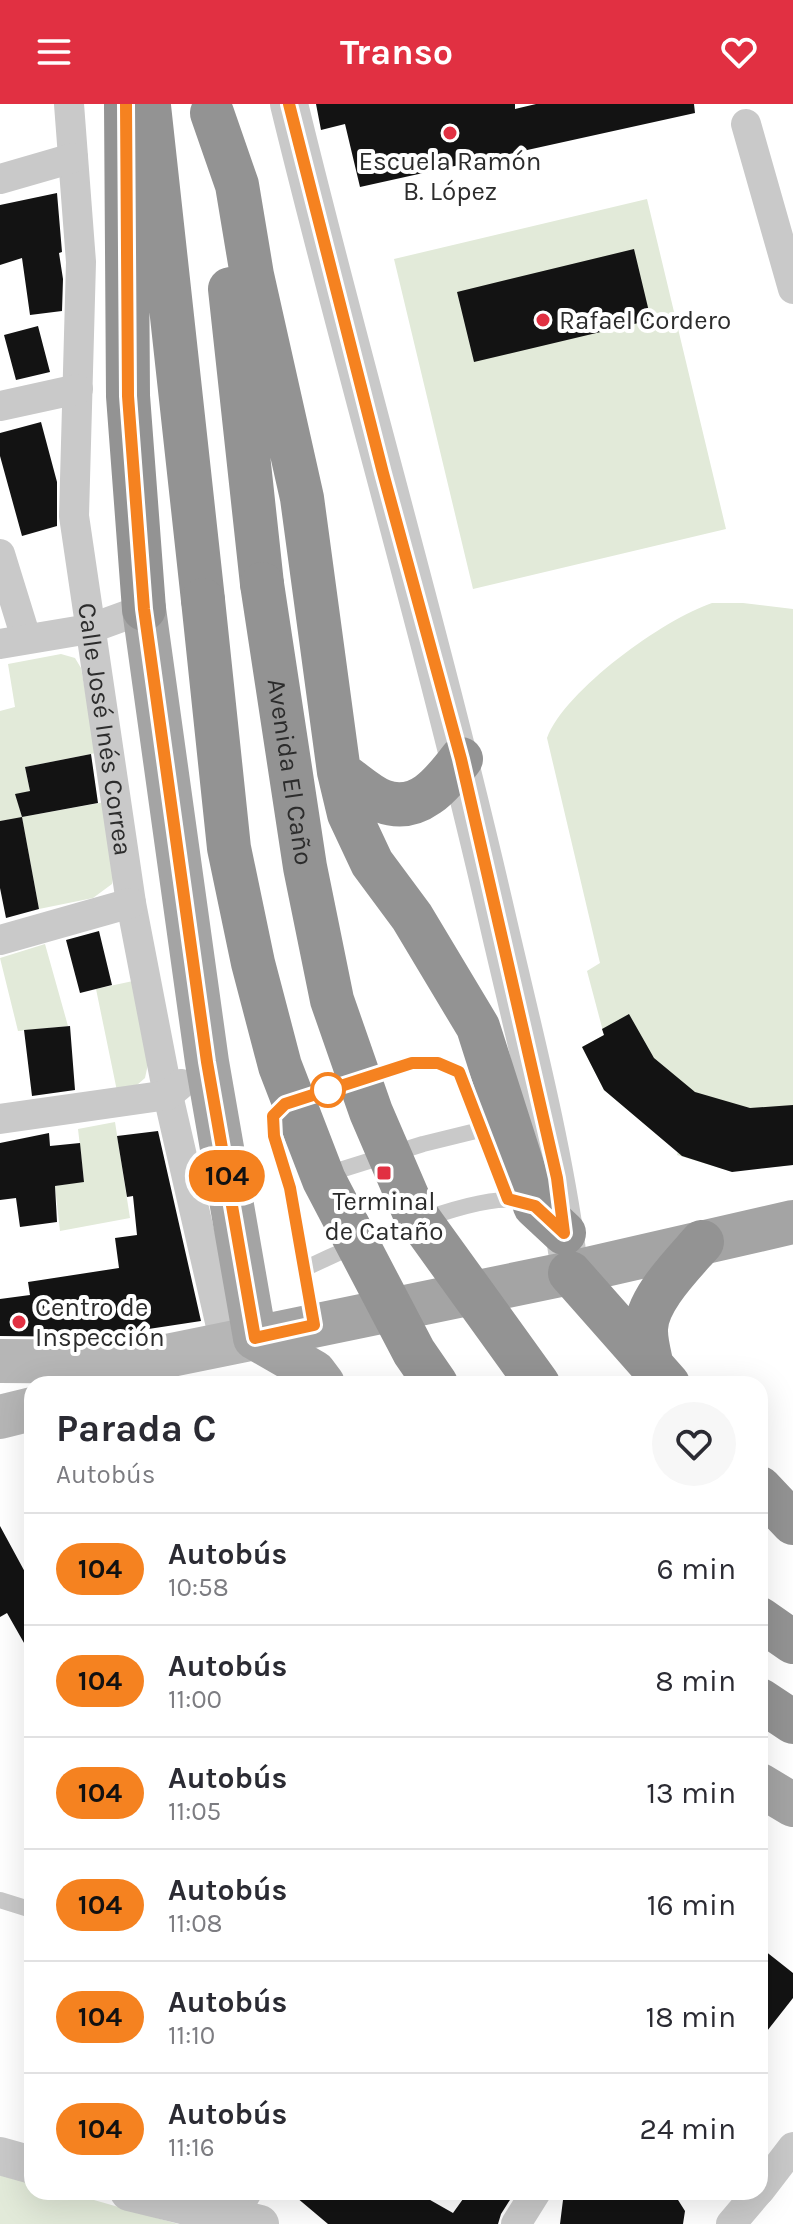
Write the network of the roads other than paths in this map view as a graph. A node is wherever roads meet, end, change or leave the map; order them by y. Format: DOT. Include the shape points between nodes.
graph roads {
  1 [pos="69,104"];
  2 [pos="126,104"];
  3 [pos="149,104"];
  4 [pos="289,104"];
  5 [pos="211,109"];
  6 [pos="746,124"];
  7 [pos="73,158"];
  8 [pos="0,179"];
  9 [pos="793,289"];
  10 [pos="78,389"];
  11 [pos="0,406"];
  12 [pos="0,554"];
  13 [pos="144,609"];
  14 [pos="89,629"];
  15 [pos="13,641"];
  16 [pos="461,759"];
  17 [pos="339,772"];
  18 [pos="131,903"];
  19 [pos="0,940"];
  20 [pos="207,1062"];
  21 [pos="168,1095"];
  22 [pos="0,1119"];
  23 [pos="480,1130"];
  24 [pos="290,1188"];
  25 [pos="793,1222"];
  26 [pos="544,1228"];
  27 [pos="702,1242"];
  28 [pos="304,1269"];
  29 [pos="314,1325"];
  30 [pos="240,1341"];
  31 [pos="0,1361"];
  32 [pos="137,1362"];
  33 [pos="660,1373"];
  34 [pos="108,1376"];
  35 [pos="317,1376"];
  36 [pos="430,1376"];
  37 [pos="532,1376"];
  38 [pos="24,1411"];
  39 [pos="0,1417"];
  40 [pos="768,1496"];
  41 [pos="793,1523"];
  42 [pos="768,1625"];
  43 [pos="793,1642"];
  44 [pos="768,1705"];
  45 [pos="793,1722"];
  46 [pos="768,1790"];
  47 [pos="793,1805"];
  48 [pos="0,1900"];
  49 [pos="24,1908"];
  50 [pos="793,2147"];
  51 [pos="0,2156"];
  52 [pos="24,2163"];
  53 [pos="768,2178"];
  54 [pos="147,2200"];
  55 [pos="531,2200"];
  56 [pos="750,2200"];
  57 [pos="171,2211"];
  58 [pos="244,2214"];
  59 [pos="516,2224"];
  60 [pos="731,2224"];
  1 -- 7 [label="street, Calle José Inés Correa"];
  2 -- 13 [label="highway" via="128,396"];
  3 -- 36 [label="highway, bridge" via="229,848 253,963 280,1066 324,1180"];
  4 -- 16 [label="street"];
  5 -- 17 [label="highway" via="237,185 302,498"];
  5 -- 37 [label="highway, Avenida El Caño, bridge" via="262,584 305,867 337,1014 414,1212"];
  6 -- 9 [label="street"];
  7 -- 8 [label="street"];
  7 -- 10 [label="street, Calle José Inés Correa" via="81,262"];
  10 -- 11 [label="street"];
  10 -- 14 [label="street, Calle José Inés Correa" via="74,516"];
  12 -- 15 [label="street"];
  13 -- 14 [label="street"];
  13 -- 20 [label="main road"];
  14 -- 15 [label="street"];
  14 -- 18 [label="street, Calle José Inés Correa"];
  16 -- 17 [label="highway" via="441,785 409,804 384,802"];
  16 -- 26 [label="street" via="557,1178"];
  17 -- 26 [label="highway" via="349,814 372,863 412,917 478,1027"];
  18 -- 19 [label="street"];
  18 -- 21 [label="street, Calle José Inés Correa"];
  20 -- 21 [label="street"];
  20 -- 30 [label="main road"];
  21 -- 22 [label="street"];
  21 -- 30 [label="street, Calle José Inés Correa"];
  23 -- 24 [label="lane"];
  23 -- 24 [label="lane" via="459,1072 438,1063 412,1063 285,1104 273,1116"];
  23 -- 26 [label="lane"];
  24 -- 28 [label="lane"];
  25 -- 27 [label="main road"];
  26 -- 27 [label="main road"];
  26 -- 28 [label="lane" via="486,1201 403,1227"];
  26 -- 29 [label="main road"];
  26 -- 33 [label="highway"];
  27 -- 33 [label="highway" via="651,1309 645,1330"];
  28 -- 29 [label="lane"];
  29 -- 30 [label="main road"];
  30 -- 32 [label="main road"];
  30 -- 35 [label="main road"];
  31 -- 32 [label="main road"];
  32 -- 34 [label="main road"];
  38 -- 39 [label="main road"];
  40 -- 41 [label="highway"];
  42 -- 43 [label="highway"];
  44 -- 45 [label="highway"];
  46 -- 47 [label="main road"];
  48 -- 49 [label="lane"];
  50 -- 53 [label="street"];
  51 -- 52 [label="street"];
  54 -- 57 [label="street"];
  55 -- 59 [label="street"];
  56 -- 60 [label="street"];
  57 -- 58 [label="street"];
}
